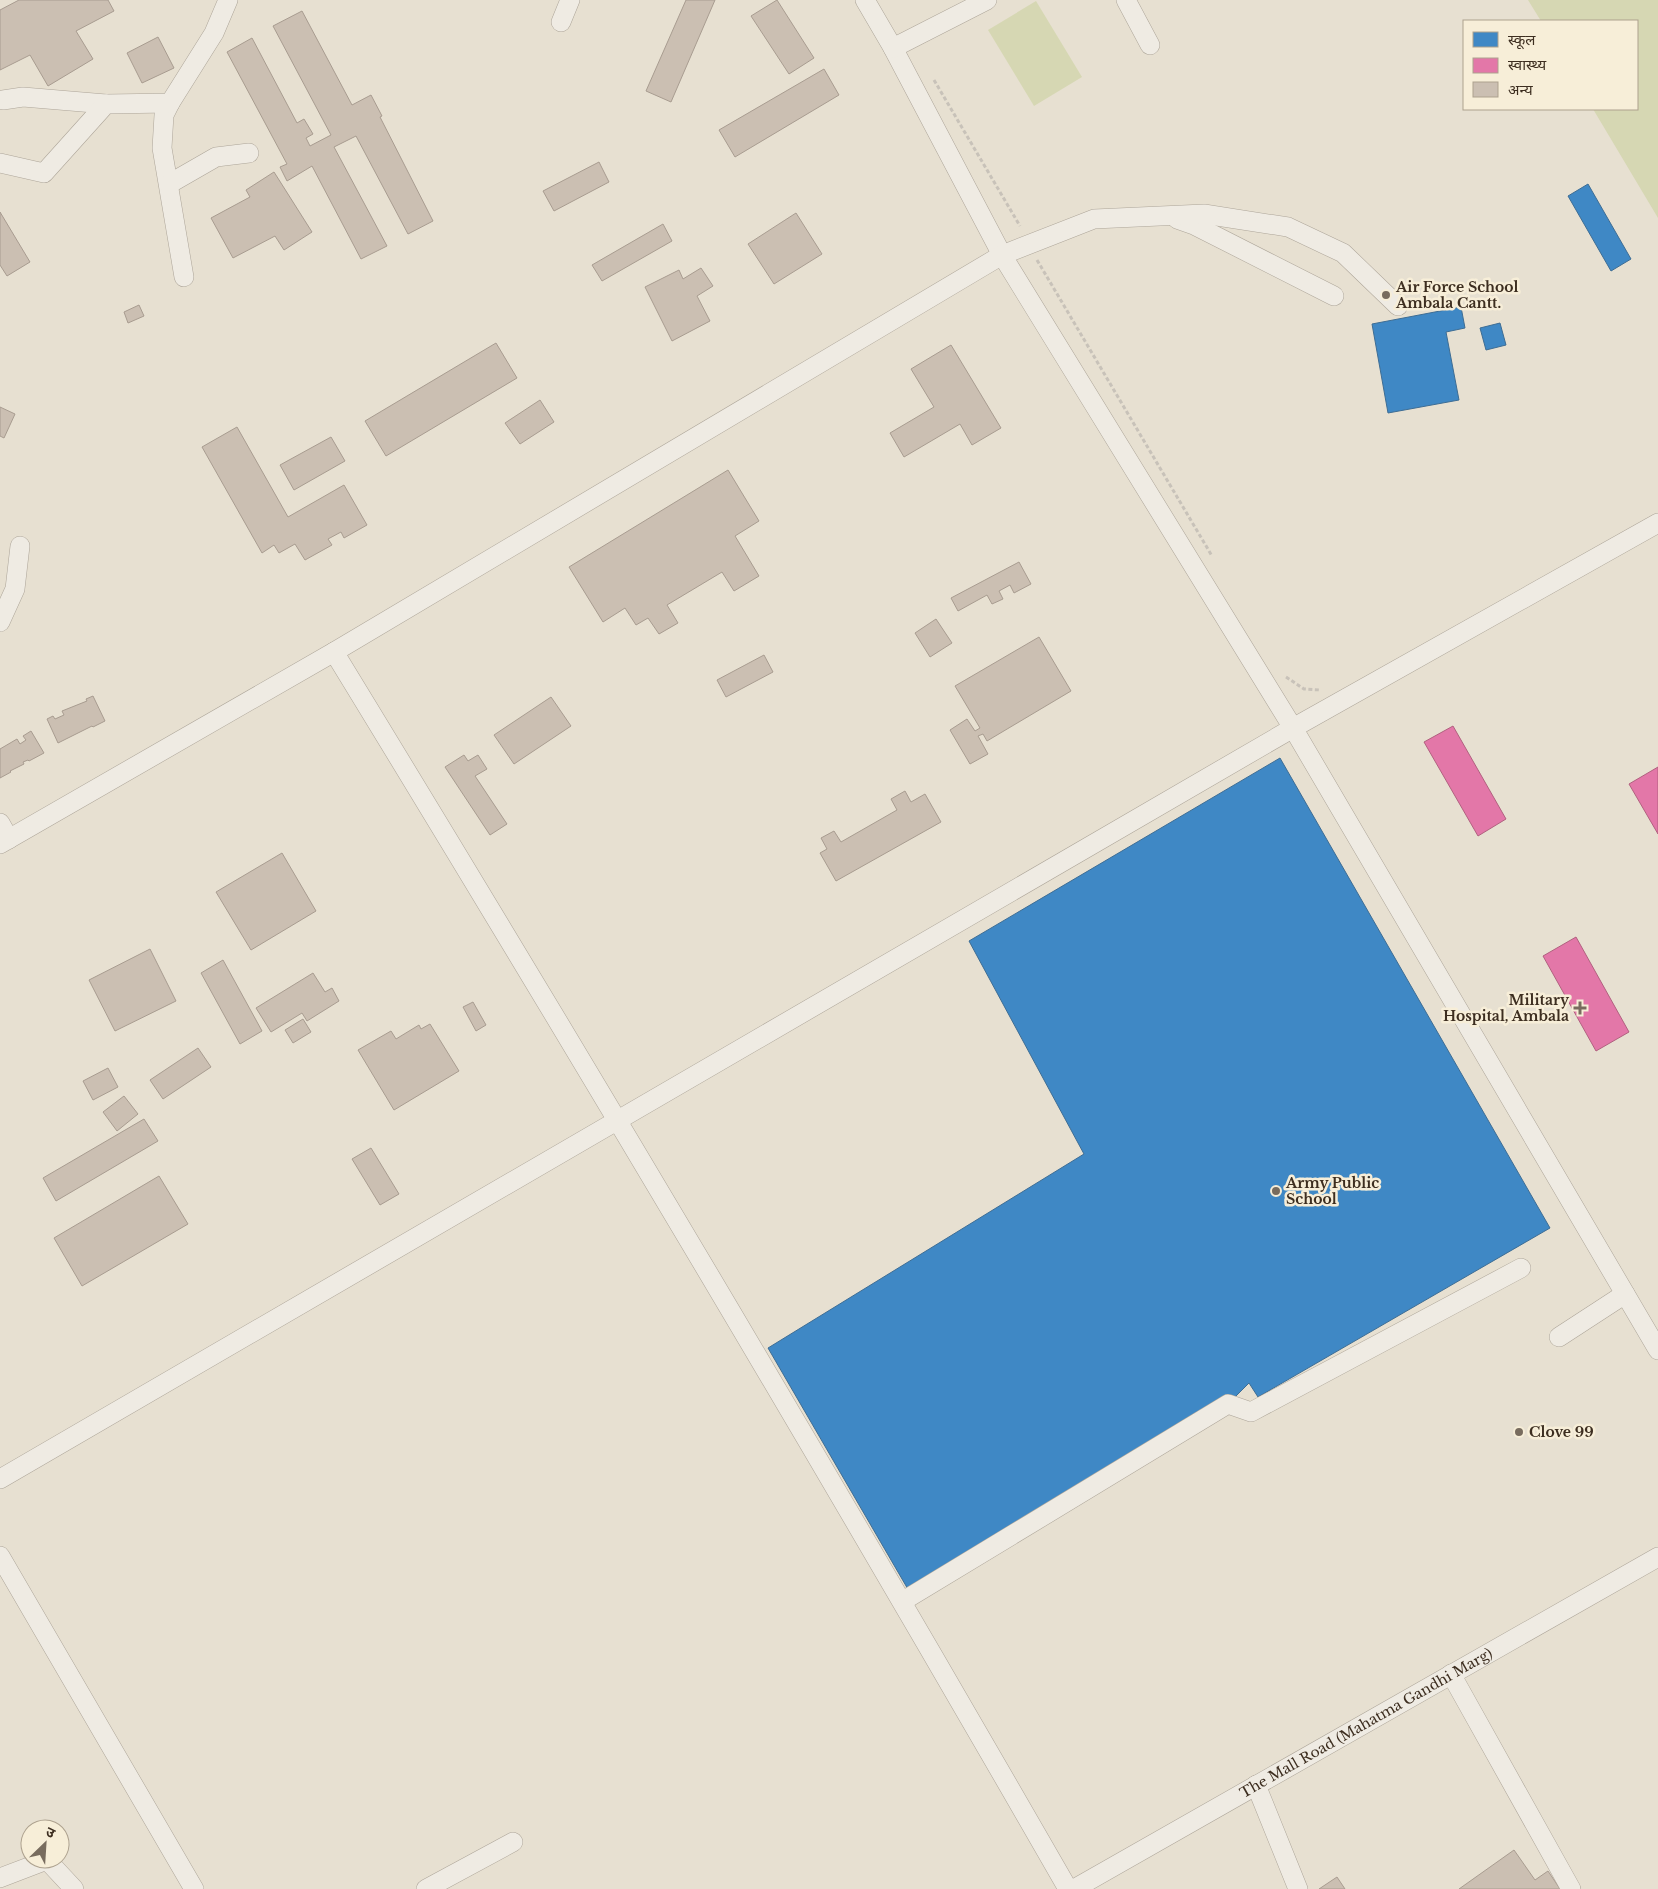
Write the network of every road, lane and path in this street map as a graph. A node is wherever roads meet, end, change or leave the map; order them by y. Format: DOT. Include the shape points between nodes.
graph roads {
  1 [pos="228,0"];
  2 [pos="570,0"];
  3 [pos="865,0"];
  4 [pos="987,0"];
  5 [pos="1126,0"];
  6 [pos="561,22"];
  7 [pos="1150,45"];
  8 [pos="893,48"];
  9 [pos="929,72"];
  10 [pos="3,100"];
  11 [pos="170,103"];
  12 [pos="106,104"];
  13 [pos="249,153"];
  14 [pos="0,163"];
  15 [pos="169,184"];
  16 [pos="1169,216"];
  17 [pos="1020,226"];
  18 [pos="1002,255"];
  19 [pos="1036,258"];
  20 [pos="184,278"];
  21 [pos="1334,296"];
  22 [pos="1398,306"];
  23 [pos="1658,523"];
  24 [pos="20,546"];
  25 [pos="1213,558"];
  26 [pos="0,622"];
  27 [pos="334,652"];
  28 [pos="1284,675"];
  29 [pos="1324,690"];
  30 [pos="1293,728"];
  31 [pos="3,836"];
  32 [pos="617,1121"];
  33 [pos="1521,1268"];
  34 [pos="1625,1294"];
  35 [pos="1559,1337"];
  36 [pos="1658,1350"];
  37 [pos="0,1479"];
  38 [pos="0,1556"];
  39 [pos="1658,1557"];
  40 [pos="903,1601"];
  41 [pos="1451,1674"];
  42 [pos="1256,1785"];
  43 [pos="513,1842"];
  44 [pos="0,1878"];
  45 [pos="74,1889"];
  46 [pos="194,1889"];
  47 [pos="426,1889"];
  48 [pos="1068,1889"];
  49 [pos="1074,1889"];
  50 [pos="1298,1889"];
  51 [pos="1571,1889"];
  1 -- 11 [label="street" via="214,33"];
  2 -- 6 [label="street"];
  3 -- 8 [label="street"];
  4 -- 8 [label="street"];
  5 -- 7 [label="street"];
  8 -- 18 [label="street"];
  9 -- 17 [label="path"];
  10 -- 12 [label="street" via="23,96"];
  11 -- 12 [label="street"];
  11 -- 15 [label="street" via="164,115 162,148"];
  12 -- 14 [label="street" via="44,173"];
  13 -- 15 [label="street" via="216,156"];
  15 -- 20 [label="street"];
  16 -- 18 [label="street" via="1094,219"];
  16 -- 21 [label="street" via="1194,224"];
  16 -- 22 [label="street" via="1204,214 1288,227 1343,253"];
  18 -- 27 [label="street"];
  18 -- 30 [label="street"];
  19 -- 25 [label="path"];
  23 -- 30 [label="street"];
  24 -- 26 [label="street" via="15,589"];
  27 -- 31 [label="street"];
  27 -- 32 [label="street"];
  28 -- 29 [label="path" via="1304,689"];
  30 -- 32 [label="street"];
  30 -- 34 [label="street"];
  32 -- 37 [label="street"];
  32 -- 40 [label="street"];
  33 -- 40 [label="street" via="1251,1412 1228,1404"];
  34 -- 35 [label="street"];
  34 -- 36 [label="street"];
  38 -- 46 [label="street"];
  39 -- 41 [label="street, The Mall Road (Mahatma Gandhi Marg)"];
  40 -- 48 [label="street"];
  41 -- 42 [label="street, The Mall Road (Mahatma Gandhi Marg)"];
  41 -- 51 [label="street"];
  42 -- 49 [label="street, The Mall Road (Mahatma Gandhi Marg)"];
  42 -- 50 [label="street"];
  43 -- 47 [label="street"];
  44 -- 45 [label="street" via="47,1860"];
}
